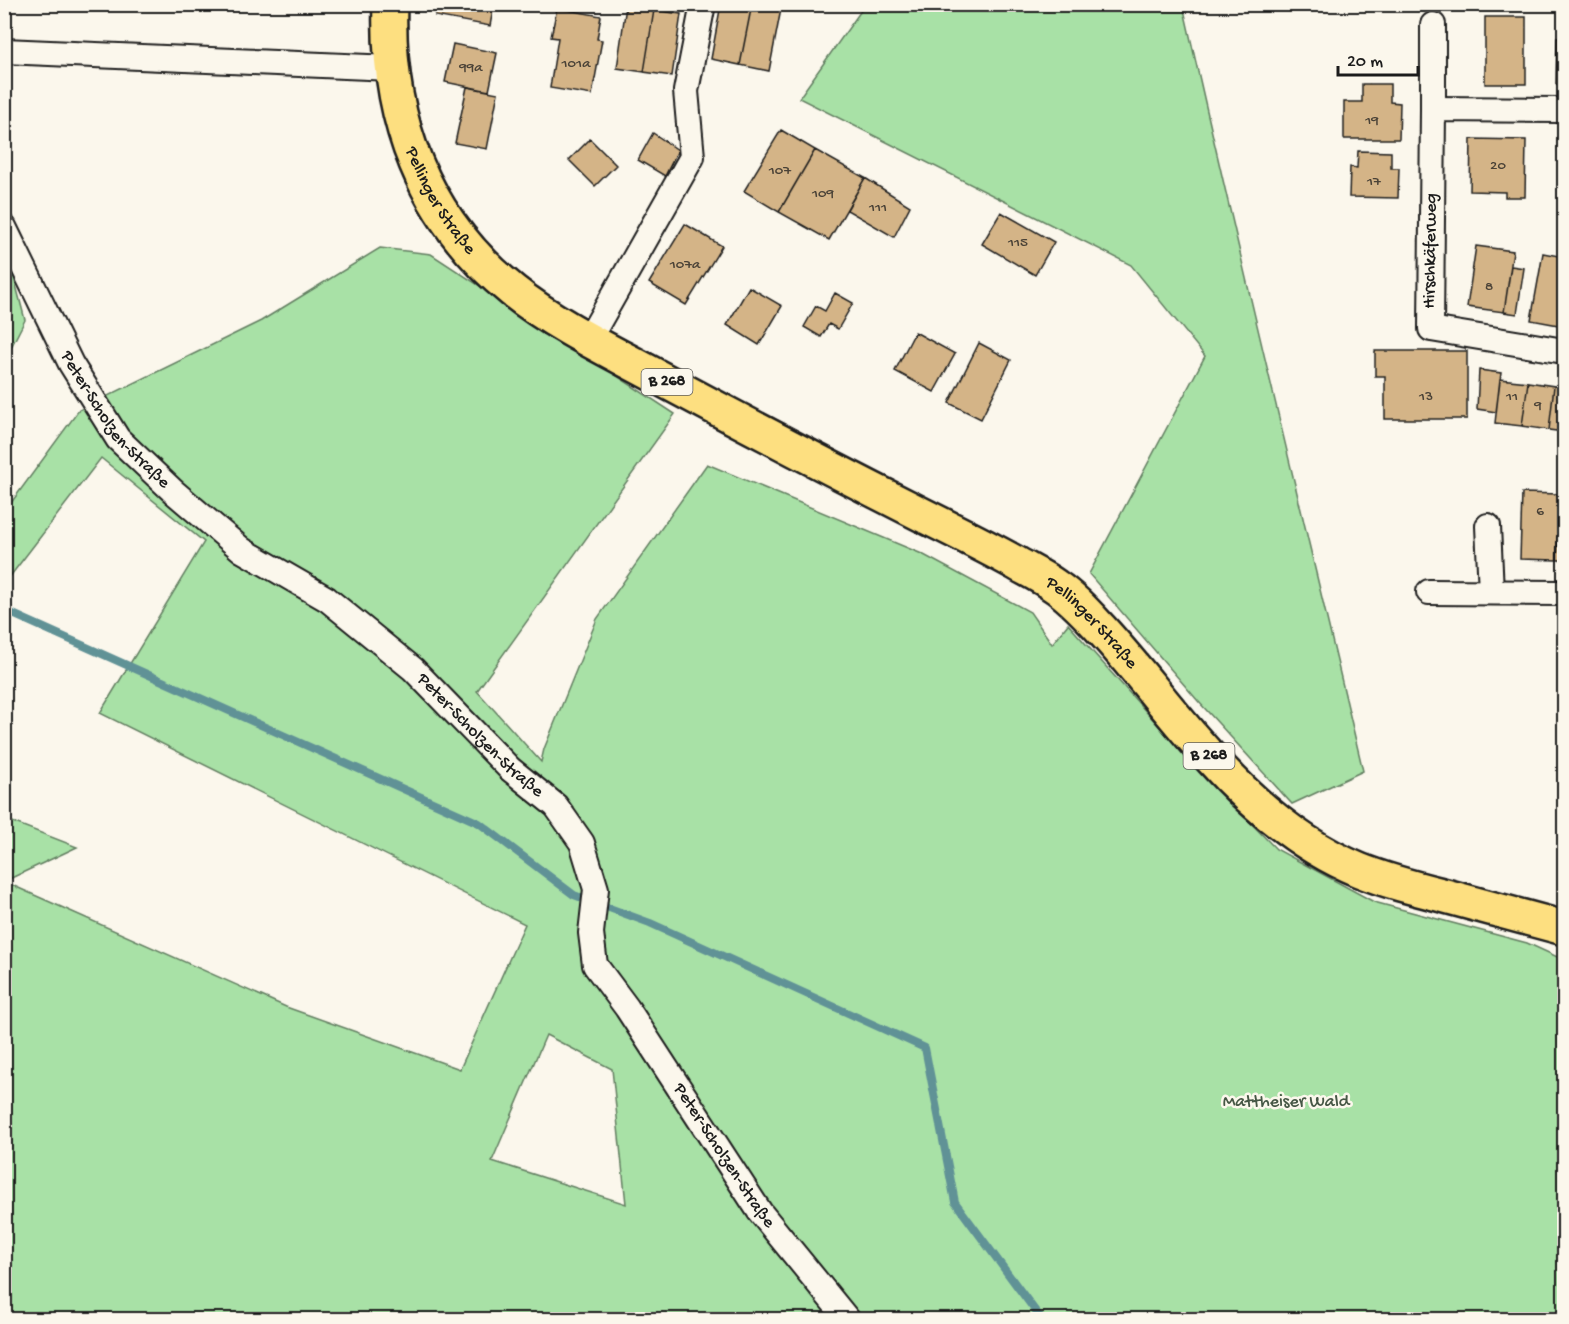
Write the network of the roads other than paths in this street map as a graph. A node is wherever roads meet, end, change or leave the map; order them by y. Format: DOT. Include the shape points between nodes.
graph roads {
  1 [pos="390,4"];
  2 [pos="702,4"];
  3 [pos="1433,25"];
  4 [pos="4,51"];
  5 [pos="391,68"];
  6 [pos="1433,109"];
  7 [pos="1564,110"];
  8 [pos="4,227"];
  9 [pos="588,339"];
  10 [pos="1564,351"];
  11 [pos="1488,526"];
  12 [pos="1429,592"];
  13 [pos="1491,592"];
  14 [pos="1564,593"];
  15 [pos="1564,928"];
  16 [pos="848,1320"];
  1 -- 5 [label="main road, Pellinger Straße / B 268"];
  2 -- 9 [label="street" via="686,91 692,157"];
  3 -- 6 [label="street, Hirschkäferweg"];
  4 -- 5 [label="street"];
  5 -- 9 [label="main road, Pellinger Straße / B 268" via="405,133 419,170 457,234 515,293"];
  6 -- 7 [label="street"];
  6 -- 10 [label="street, Hirschkäferweg" via="1431,329"];
  8 -- 16 [label="street, Peter-Scholzen-Straße" via="71,364 118,439 242,550 327,599 413,669 510,769 556,806 582,843 596,889 591,933 595,965 760,1212"];
  9 -- 15 [label="main road, Pellinger Straße / B 268" via="1057,586 1120,650 1207,755 1253,802 1316,848 1395,883"];
  11 -- 13 [label="street"];
  12 -- 13 [label="street"];
  13 -- 14 [label="street"];
}
